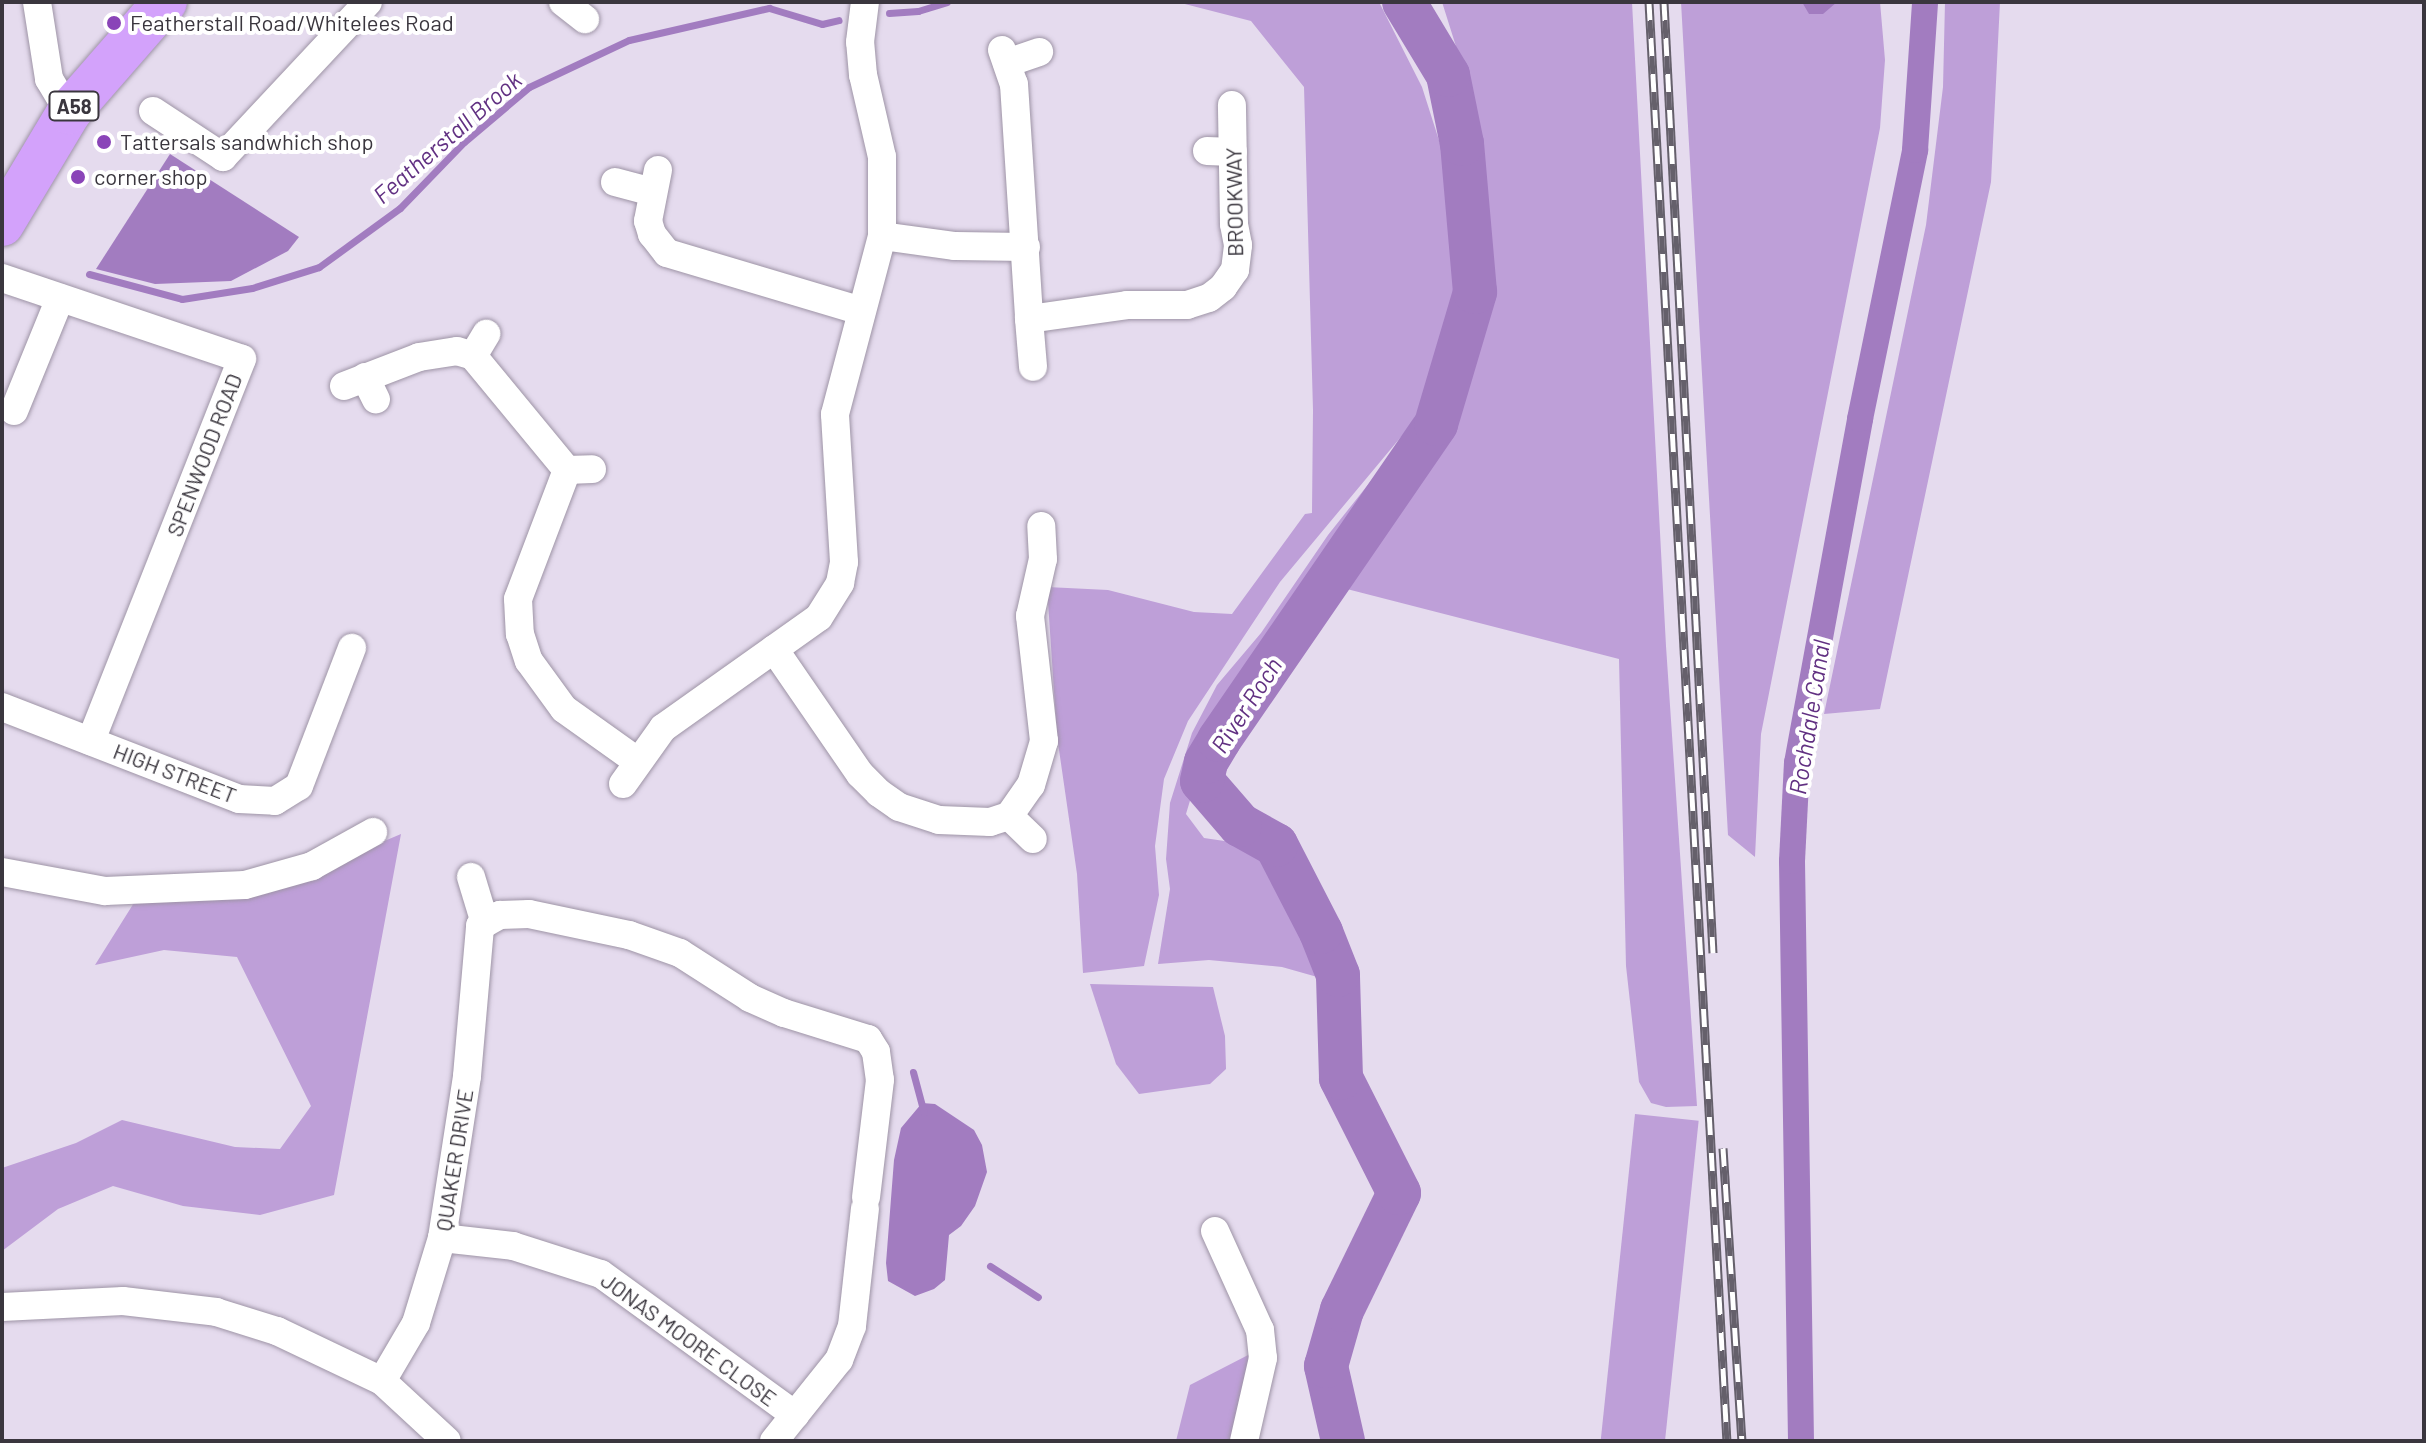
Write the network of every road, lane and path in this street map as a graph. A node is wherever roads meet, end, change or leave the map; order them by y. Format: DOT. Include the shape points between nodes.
graph roads {
  1 [pos="37,2"];
  2 [pos="165,2"];
  3 [pos="368,2"];
  4 [pos="865,2"];
  5 [pos="1039,52"];
  6 [pos="1232,105"];
  7 [pos="153,111"];
  8 [pos="69,112"];
  9 [pos="615,182"];
  10 [pos="2,224"];
  11 [pos="882,236"];
  12 [pos="1026,247"];
  13 [pos="2,278"];
  14 [pos="60,298"];
  15 [pos="862,311"];
  16 [pos="1029,319"];
  17 [pos="1033,367"];
  18 [pos="362,388"];
  19 [pos="14,411"];
  20 [pos="1041,526"];
  21 [pos="352,648"];
  22 [pos="774,649"];
  23 [pos="2,707"];
  24 [pos="91,741"];
  25 [pos="1009,816"];
  26 [pos="373,832"];
  27 [pos="1033,839"];
  28 [pos="2,872"];
  29 [pos="471,877"];
  30 [pos="482,924"];
  31 [pos="1215,1231"];
  32 [pos="442,1238"];
  33 [pos="2,1307"];
  34 [pos="382,1381"];
  35 [pos="795,1415"];
  36 [pos="447,1441"];
  37 [pos="774,1441"];
  38 [pos="1244,1441"];
  1 -- 8 [label="street" via="49,79"];
  2 -- 8 [label="highway, A58"];
  3 -- 7 [label="street" via="223,157"];
  4 -- 11 [label="street" via="860,42 882,157"];
  5 -- 12 [label="street" via="1004,56 1014,84"];
  6 -- 16 [label="street, BROOKWAY" via="1220,152 1245,274 1209,298 1187,305 1127,305"];
  8 -- 10 [label="highway, A58"];
  9 -- 15 [label="street" via="656,181 648,221 667,253"];
  11 -- 12 [label="street" via="955,246"];
  11 -- 15 [label="street"];
  12 -- 16 [label="street"];
  13 -- 14 [label="street, SPENWOOD ROAD"];
  14 -- 19 [label="street"];
  14 -- 24 [label="street, SPENWOOD ROAD" via="242,359"];
  15 -- 22 [label="street" via="835,414 844,562 840,583 819,617"];
  16 -- 17 [label="street"];
  18 -- 22 [label="street" via="419,357 480,345 579,469 518,599 520,634 529,661 564,709 630,773 663,728"];
  20 -- 25 [label="street" via="1043,559 1030,616 1044,741 1031,785"];
  21 -- 24 [label="street, HIGH STREET" via="299,786 275,801 239,799"];
  22 -- 25 [label="street" via="860,774 879,793 899,807 939,820 990,822"];
  23 -- 24 [label="street, HIGH STREET"];
  25 -- 27 [label="street"];
  26 -- 28 [label="street" via="312,866 245,885 105,891"];
  29 -- 30 [label="street"];
  30 -- 32 [label="street, QUAKER DRIVE" via="467,1076"];
  30 -- 35 [label="street" via="500,915 529,914 629,935 680,953 762,1003 868,1039 876,1052 880,1080 852,1326 839,1360"];
  31 -- 38 [label="street" via="1260,1330 1263,1358"];
  32 -- 34 [label="street, QUAKER DRIVE" via="416,1323"];
  32 -- 35 [label="street, JONAS MOORE CLOSE" via="513,1246 601,1274"];
  33 -- 34 [label="street" via="123,1301 216,1312 277,1331"];
  34 -- 36 [label="street"];
  35 -- 37 [label="street"];
}
